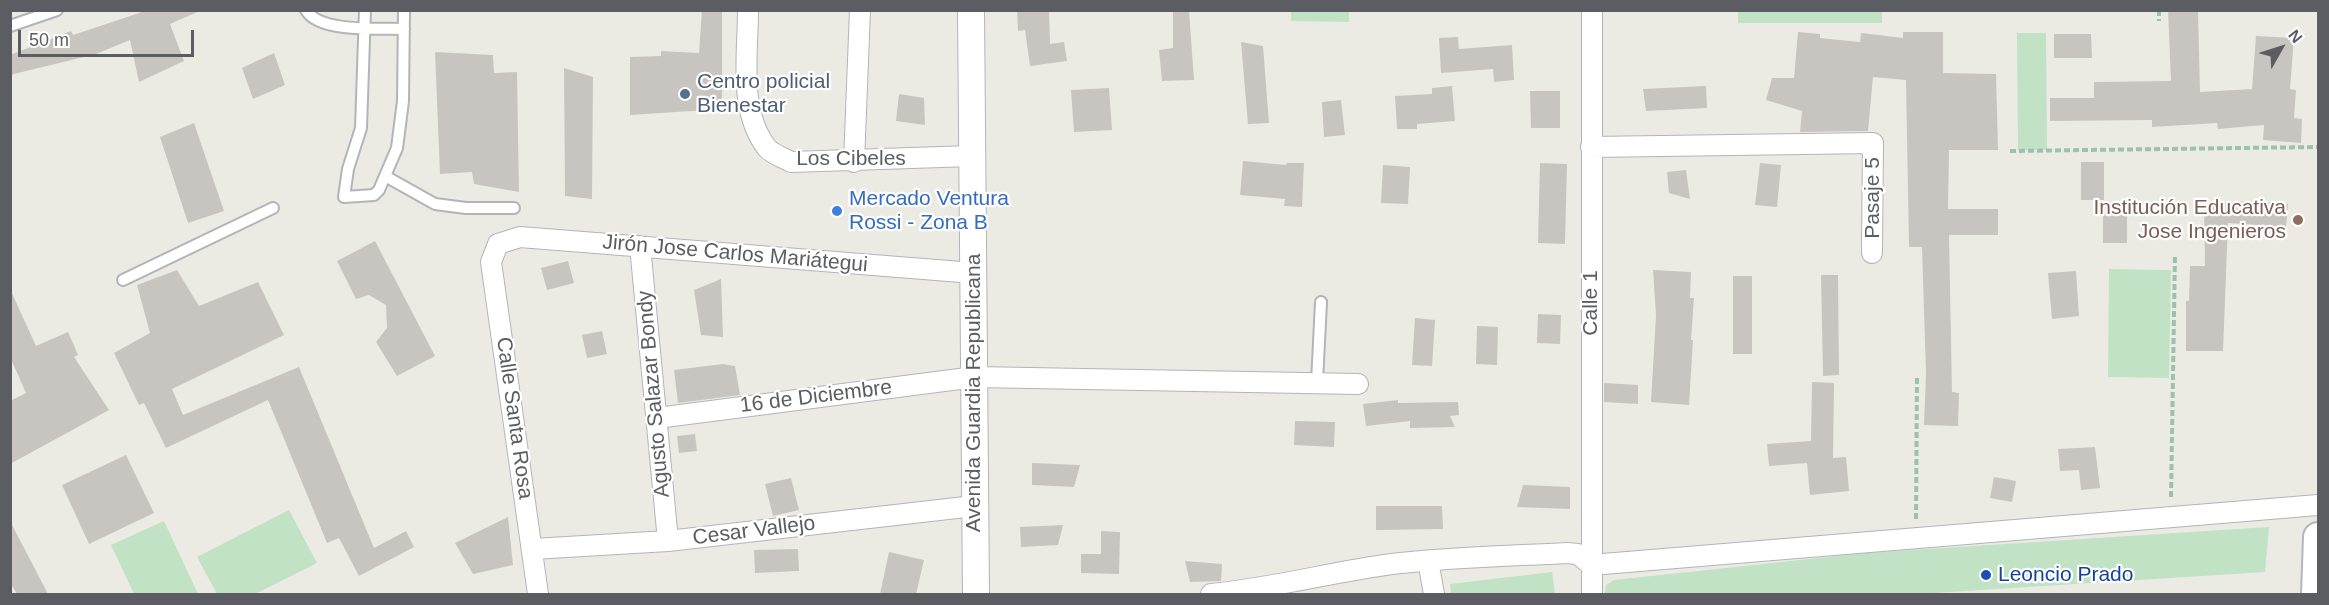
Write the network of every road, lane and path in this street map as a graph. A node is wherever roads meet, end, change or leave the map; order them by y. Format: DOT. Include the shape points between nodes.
graph roads {
  1 [pos="57,10"];
  2 [pos="306,10"];
  3 [pos="365,10"];
  4 [pos="404,10"];
  5 [pos="748,10"];
  6 [pos="860,10"];
  7 [pos="971,10"];
  8 [pos="1592,10"];
  9 [pos="2159,10"];
  10 [pos="2159,21"];
  11 [pos="10,26"];
  12 [pos="364,28"];
  13 [pos="404,29"];
  14 [pos="1592,147"];
  15 [pos="2319,147"];
  16 [pos="2010,151"];
  17 [pos="972,156"];
  18 [pos="854,162"];
  19 [pos="385,176"];
  20 [pos="273,208"];
  21 [pos="514,208"];
  22 [pos="498,244"];
  23 [pos="640,246"];
  24 [pos="1872,253"];
  25 [pos="2175,254"];
  26 [pos="974,273"];
  27 [pos="123,280"];
  28 [pos="1321,302"];
  29 [pos="1917,375"];
  30 [pos="975,377"];
  31 [pos="1317,382"];
  32 [pos="1358,384"];
  33 [pos="657,418"];
  34 [pos="2319,505"];
  35 [pos="974,506"];
  36 [pos="2171,518"];
  37 [pos="2319,537"];
  38 [pos="1916,538"];
  39 [pos="668,541"];
  40 [pos="533,549"];
  41 [pos="1428,561"];
  42 [pos="1591,565"];
  43 [pos="538,594"];
  44 [pos="976,594"];
  45 [pos="1211,594"];
  46 [pos="1434,594"];
  47 [pos="1592,594"];
  48 [pos="2316,594"];
  1 -- 11 [label="lane"];
  2 -- 12 [label="lane" via="319,23"];
  3 -- 12 [label="lane"];
  4 -- 13 [label="lane"];
  5 -- 18 [label="street, Los Cibeles" via="751,122 768,150 791,162"];
  6 -- 18 [label="street"];
  7 -- 17 [label="street, Avenida Guardia Republicana"];
  8 -- 14 [label="street, Calle 1"];
  9 -- 10 [label="path"];
  12 -- 13 [label="lane"];
  12 -- 19 [label="lane" via="361,128 344,197 374,195"];
  13 -- 19 [label="lane" via="397,148"];
  14 -- 24 [label="street, Pasaje 5" via="1873,143"];
  14 -- 42 [label="street, Calle 1"];
  15 -- 16 [label="path"];
  17 -- 18 [label="street, Los Cibeles"];
  17 -- 26 [label="street, Avenida Guardia Republicana"];
  19 -- 21 [label="lane" via="435,204"];
  20 -- 27 [label="lane"];
  22 -- 23 [label="street, Jirón Jose Carlos Mariátegui" via="520,237"];
  22 -- 40 [label="street, Calle Santa Rosa" via="491,262"];
  23 -- 26 [label="street, Jirón Jose Carlos Mariátegui"];
  23 -- 33 [label="street, Agusto Salazar Bondy"];
  25 -- 36 [label="path"];
  26 -- 30 [label="street, Avenida Guardia Republicana"];
  28 -- 31 [label="lane"];
  29 -- 38 [label="path"];
  30 -- 31 [label="street, 16 de Diciembre"];
  30 -- 33 [label="street, 16 de Diciembre"];
  30 -- 35 [label="street, Avenida Guardia Republicana"];
  31 -- 32 [label="street, 16 de Diciembre"];
  33 -- 39 [label="street, Agusto Salazar Bondy"];
  34 -- 36 [label="street"];
  35 -- 39 [label="street, Cesar Vallejo"];
  35 -- 44 [label="street, Avenida Guardia Republicana"];
  36 -- 38 [label="street"];
  37 -- 48 [label="main road"];
  38 -- 42 [label="street"];
  39 -- 40 [label="street, Cesar Vallejo"];
  40 -- 43 [label="street, Calle Santa Rosa"];
  41 -- 42 [label="street" via="1567,553 1578,554"];
  41 -- 45 [label="street" via="1391,564 1268,589"];
  41 -- 46 [label="street"];
  42 -- 47 [label="street, Calle 1"];
}
